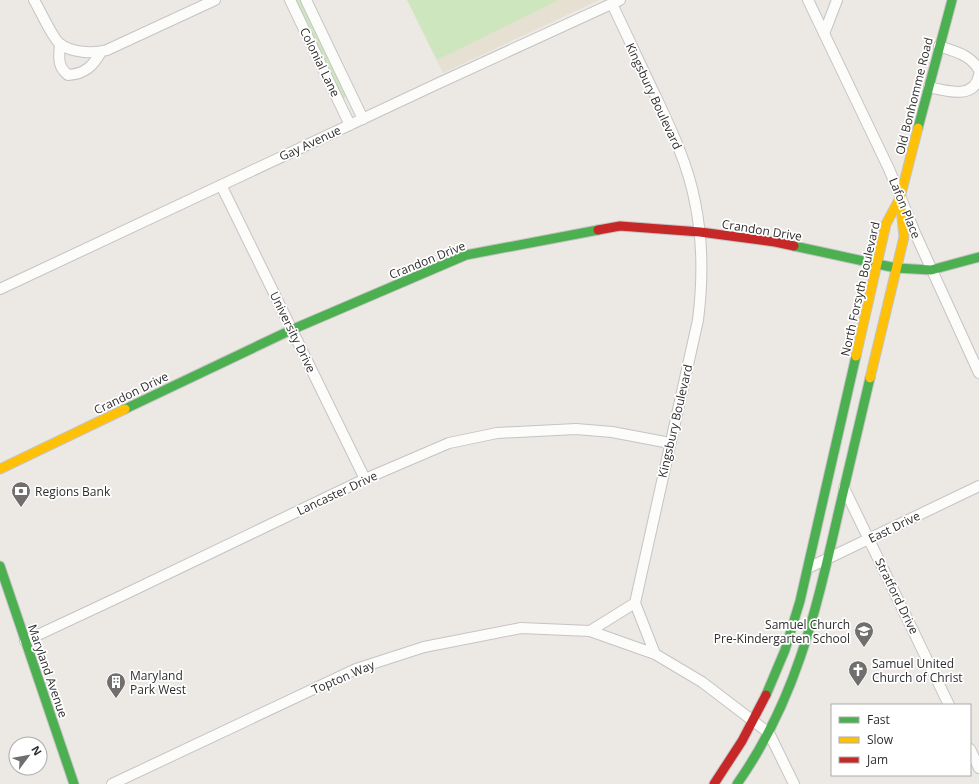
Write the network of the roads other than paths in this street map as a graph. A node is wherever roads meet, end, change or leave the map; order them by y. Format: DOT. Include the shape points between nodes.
graph roads {
  1 [pos="34,0"];
  2 [pos="215,0"];
  3 [pos="290,0"];
  4 [pos="306,0"];
  5 [pos="808,0"];
  6 [pos="837,0"];
  7 [pos="952,0"];
  8 [pos="616,2"];
  9 [pos="824,34"];
  10 [pos="60,44"];
  11 [pos="939,46"];
  12 [pos="101,52"];
  13 [pos="979,70"];
  14 [pos="979,75"];
  15 [pos="929,87"];
  16 [pos="363,119"];
  17 [pos="350,125"];
  18 [pos="221,185"];
  19 [pos="900,198"];
  20 [pos="700,232"];
  21 [pos="979,258"];
  22 [pos="877,264"];
  23 [pos="896,268"];
  24 [pos="931,270"];
  25 [pos="0,288"];
  26 [pos="292,330"];
  27 [pos="979,373"];
  28 [pos="670,443"];
  29 [pos="0,469"];
  30 [pos="366,479"];
  31 [pos="979,486"];
  32 [pos="844,488"];
  33 [pos="870,539"];
  34 [pos="828,559"];
  35 [pos="0,566"];
  36 [pos="808,568"];
  37 [pos="635,603"];
  38 [pos="590,631"];
  39 [pos="25,641"];
  40 [pos="655,654"];
  41 [pos="949,704"];
  42 [pos="753,721"];
  43 [pos="769,733"];
  44 [pos="971,751"];
  45 [pos="979,768"];
  46 [pos="74,784"];
  47 [pos="112,784"];
  48 [pos="714,784"];
  49 [pos="737,784"];
  50 [pos="794,784"];
  1 -- 10 [label="street"];
  2 -- 12 [label="street"];
  3 -- 17 [label="street, Colonial Lane"];
  4 -- 16 [label="street, Colonial Lane"];
  5 -- 9 [label="street, Lafon Place"];
  6 -- 9 [label="street"];
  7 -- 11 [label="street, Old Bonhomme Road"];
  8 -- 16 [label="street, Gay Avenue"];
  8 -- 20 [label="street, Kingsbury Boulevard" via="681,154 695,201"];
  9 -- 19 [label="street, Lafon Place" via="889,169"];
  10 -- 12 [label="street" via="87,53"];
  10 -- 12 [label="street" via="59,59 62,70 68,75 78,74 90,67"];
  11 -- 13 [label="street" via="965,55 975,62"];
  11 -- 15 [label="street, Old Bonhomme Road"];
  14 -- 15 [label="street" via="978,82 963,92"];
  15 -- 19 [label="street, Old Bonhomme Road"];
  16 -- 17 [label="street, Gay Avenue"];
  17 -- 18 [label="street, Gay Avenue"];
  18 -- 25 [label="street, Gay Avenue"];
  18 -- 26 [label="street, University Drive"];
  19 -- 22 [label="street, North Forsyth Boulevard" via="886,224"];
  19 -- 23 [label="street" via="904,237"];
  19 -- 24 [label="street, Lafon Place"];
  20 -- 22 [label="street, Crandon Drive" via="775,242"];
  20 -- 26 [label="street, Crandon Drive" via="620,226 466,255"];
  20 -- 28 [label="street, Kingsbury Boulevard" via="702,278 698,320"];
  21 -- 24 [label="street, Crandon Drive"];
  22 -- 23 [label="street, Crandon Drive"];
  22 -- 36 [label="street, North Forsyth Boulevard"];
  23 -- 24 [label="street, Crandon Drive"];
  23 -- 32 [label="street"];
  24 -- 27 [label="street, Lafon Place"];
  26 -- 29 [label="street, Crandon Drive"];
  26 -- 30 [label="street, University Drive"];
  28 -- 30 [label="street, Lancaster Drive" via="612,432 576,429 497,433 449,444"];
  28 -- 37 [label="street, Kingsbury Boulevard"];
  30 -- 39 [label="street, Lancaster Drive"];
  31 -- 33 [label="street, East Drive"];
  32 -- 33 [label="street, Stratford Drive"];
  32 -- 34 [label="street"];
  33 -- 34 [label="street, East Drive"];
  33 -- 41 [label="street, Stratford Drive"];
  34 -- 36 [label="street, East Drive"];
  34 -- 43 [label="street" via="803,650"];
  35 -- 39 [label="street, Maryland Avenue"];
  36 -- 42 [label="street, North Forsyth Boulevard" via="782,661"];
  37 -- 38 [label="street"];
  37 -- 40 [label="street"];
  38 -- 40 [label="street, Topton Way"];
  38 -- 47 [label="street, Topton Way" via="521,628 424,647 356,669"];
  39 -- 46 [label="street, Maryland Avenue"];
  40 -- 42 [label="street" via="702,682"];
  42 -- 43 [label="street"];
  42 -- 48 [label="street, North Forsyth Boulevard" via="731,761"];
  43 -- 49 [label="street"];
  43 -- 50 [label="street"];
  44 -- 45 [label="street"];
}
